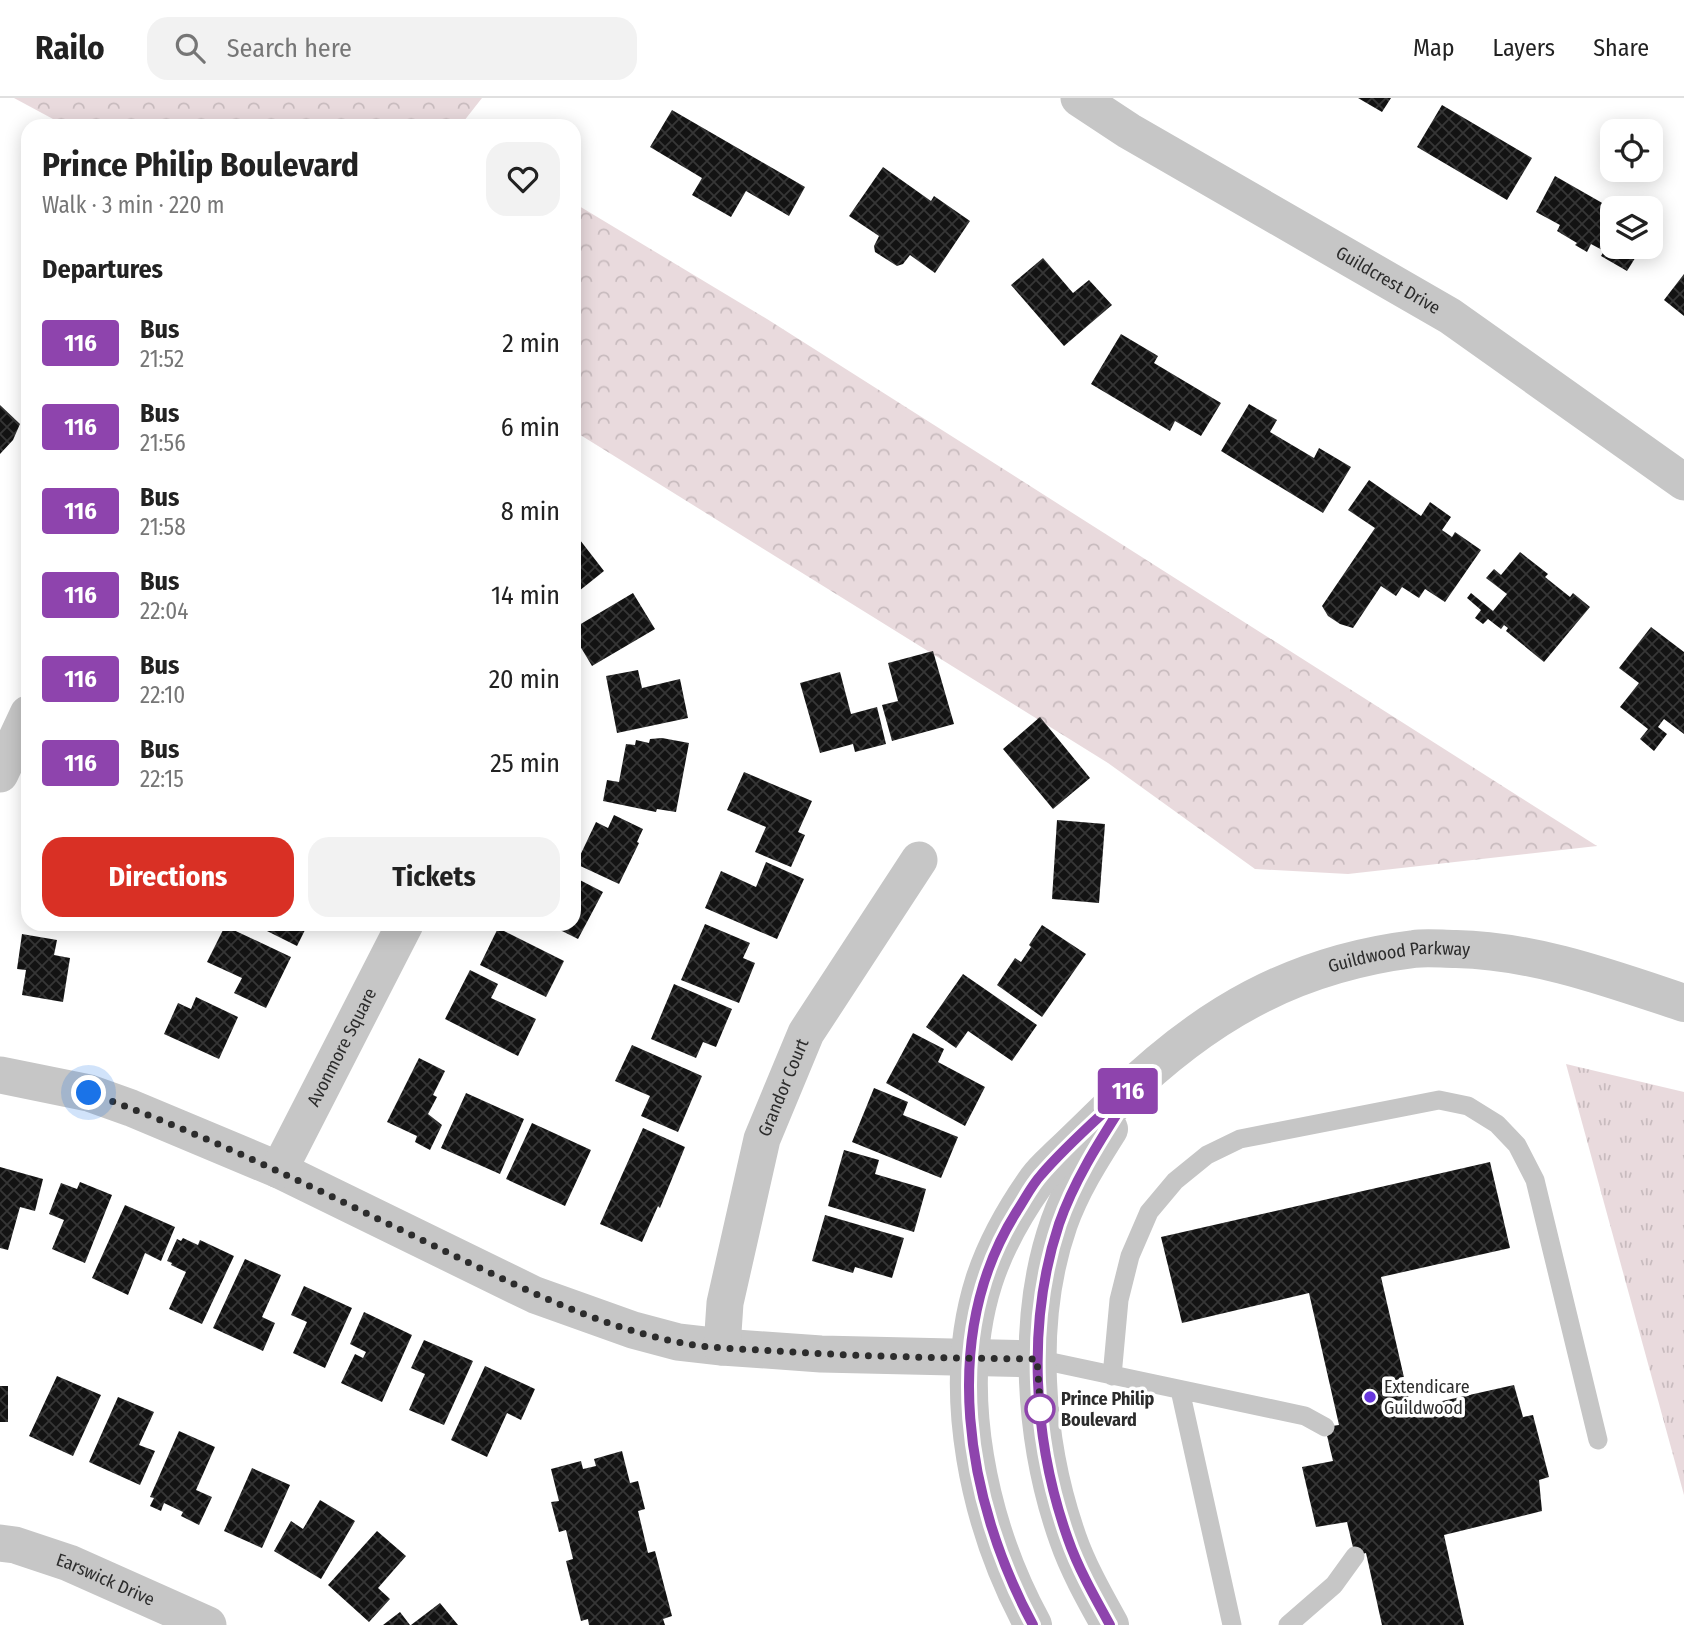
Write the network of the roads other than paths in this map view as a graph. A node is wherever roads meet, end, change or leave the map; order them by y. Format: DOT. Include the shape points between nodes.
graph roads {
  1 [pos="1079,98"];
  2 [pos="1684,482"];
  3 [pos="21,729"];
  4 [pos="0,774"];
  5 [pos="919,860"];
  6 [pos="401,931"];
  7 [pos="1684,1003"];
  8 [pos="0,1075"];
  9 [pos="1139,1079"];
  10 [pos="279,1170"];
  11 [pos="722,1347"];
  12 [pos="970,1359"];
  13 [pos="1037,1359"];
  14 [pos="1112,1376"];
  15 [pos="1180,1390"];
  16 [pos="1325,1427"];
  17 [pos="1598,1440"];
  18 [pos="0,1543"];
  19 [pos="1354,1556"];
  20 [pos="208,1625"];
  21 [pos="1033,1625"];
  22 [pos="1110,1625"];
  23 [pos="1232,1625"];
  24 [pos="1288,1625"];
  1 -- 2 [label="street, Guildcrest Drive" via="1450,316"];
  3 -- 4 [label="street"];
  5 -- 11 [label="street, Grandor Court" via="806,1033 762,1139 725,1303"];
  6 -- 10 [label="street, Avonmore Square"];
  7 -- 9 [label="street, Guildwood Parkway" via="1560,964 1496,950 1417,948 1342,961 1259,994 1201,1028"];
  8 -- 10 [label="street" via="89,1093"];
  9 -- 12 [label="street, Guildwood Parkway" via="1039,1177 1003,1234 984,1280"];
  9 -- 13 [label="street, Guildwood Parkway" via="1083,1170 1059,1223 1046,1274"];
  10 -- 11 [label="street" via="535,1295 632,1330"];
  11 -- 12 [label="street"];
  12 -- 13 [label="street"];
  12 -- 21 [label="street, Guildwood Parkway" via="971,1430 978,1471 1011,1580"];
  13 -- 14 [label="lane"];
  13 -- 22 [label="street, Guildwood Parkway" via="1053,1487 1068,1541"];
  14 -- 15 [label="lane"];
  14 -- 17 [label="lane" via="1119,1300 1130,1256 1149,1212 1175,1181 1207,1154 1240,1139 1439,1100 1468,1106 1496,1124 1517,1145 1535,1180"];
  15 -- 16 [label="lane" via="1305,1416"];
  15 -- 23 [label="lane"];
  18 -- 20 [label="street, Earswick Drive" via="69,1563"];
  19 -- 24 [label="lane" via="1334,1585"];
}
